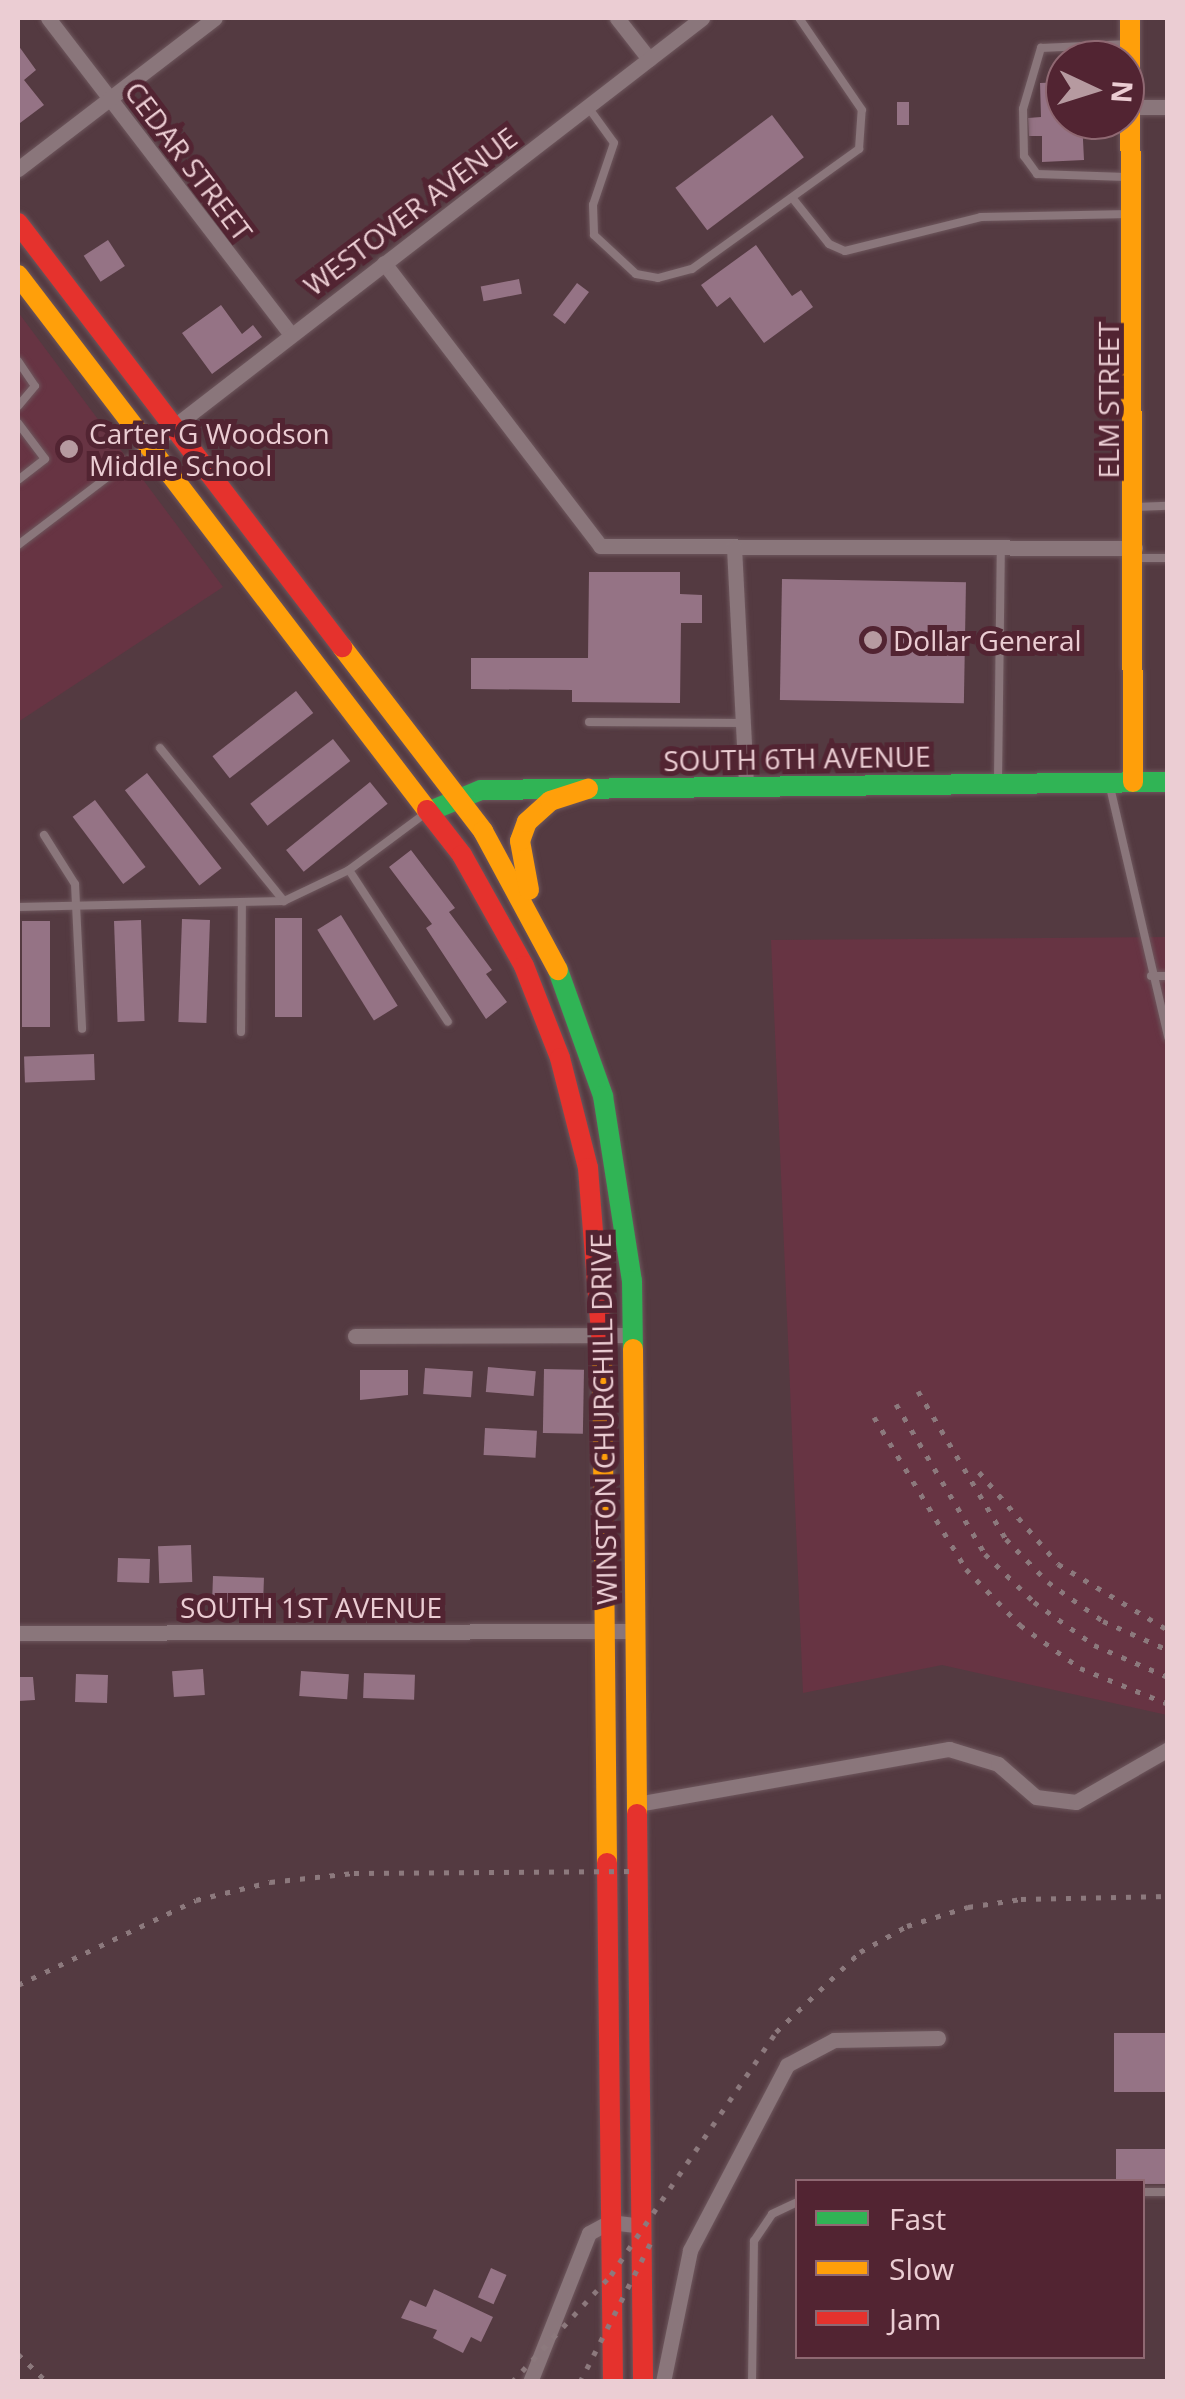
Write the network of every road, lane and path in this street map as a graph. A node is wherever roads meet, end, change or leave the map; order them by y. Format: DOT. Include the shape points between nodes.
graph roads {
  1 [pos="48,18"];
  2 [pos="215,18"];
  3 [pos="617,18"];
  4 [pos="702,18"];
  5 [pos="799,18"];
  6 [pos="1045,48"];
  7 [pos="649,58"];
  8 [pos="110,98"];
  9 [pos="588,106"];
  10 [pos="1135,140"];
  11 [pos="18,169"];
  12 [pos="1134,176"];
  13 [pos="794,200"];
  14 [pos="1134,214"];
  15 [pos="18,223"];
  16 [pos="384,263"];
  17 [pos="18,275"];
  18 [pos="291,335"];
  19 [pos="18,360"];
  20 [pos="18,406"];
  21 [pos="18,422"];
  22 [pos="174,427"];
  23 [pos="150,445"];
  24 [pos="18,480"];
  25 [pos="1135,506"];
  26 [pos="1168,506"];
  27 [pos="18,545"];
  28 [pos="1001,545"];
  29 [pos="734,548"];
  30 [pos="1134,553"];
  31 [pos="1168,558"];
  32 [pos="589,722"];
  33 [pos="741,722"];
  34 [pos="160,748"];
  35 [pos="1109,782"];
  36 [pos="1133,782"];
  37 [pos="1168,782"];
  38 [pos="998,784"];
  39 [pos="746,786"];
  40 [pos="588,789"];
  41 [pos="460,797"];
  42 [pos="430,811"];
  43 [pos="44,836"];
  44 [pos="348,870"];
  45 [pos="284,901"];
  46 [pos="242,904"];
  47 [pos="79,905"];
  48 [pos="18,908"];
  49 [pos="536,921"];
  50 [pos="1151,976"];
  51 [pos="1168,976"];
  52 [pos="448,1022"];
  53 [pos="82,1029"];
  54 [pos="241,1032"];
  55 [pos="1168,1037"];
  56 [pos="602,1334"];
  57 [pos="633,1335"];
  58 [pos="355,1336"];
  59 [pos="605,1631"];
  60 [pos="635,1631"];
  61 [pos="18,1633"];
  62 [pos="1168,1749"];
  63 [pos="637,1804"];
  64 [pos="938,2038"];
  65 [pos="795,2203"];
  66 [pos="610,2222"];
  67 [pos="642,2226"];
  68 [pos="530,2382"];
  69 [pos="613,2382"];
  70 [pos="643,2382"];
  71 [pos="663,2382"];
  72 [pos="752,2382"];
  1 -- 8 [label="street, CEDAR STREET"];
  2 -- 8 [label="street"];
  3 -- 7 [label="street"];
  4 -- 7 [label="street, WESTOVER AVENUE"];
  5 -- 13 [label="lane" via="854,94 864,135 855,154"];
  6 -- 12 [label="lane" via="1034,57 1022,108 1024,156 1037,174"];
  7 -- 9 [label="street, WESTOVER AVENUE"];
  8 -- 11 [label="street"];
  8 -- 18 [label="street, CEDAR STREET"];
  9 -- 13 [label="lane" via="614,143 593,205 594,235 636,274 658,278 692,269"];
  9 -- 16 [label="street, WESTOVER AVENUE"];
  10 -- 12 [label="main road, ELM STREET"];
  12 -- 14 [label="main road, ELM STREET"];
  13 -- 14 [label="lane" via="829,244 845,250 981,218"];
  14 -- 25 [label="main road, ELM STREET"];
  15 -- 22 [label="main road, WINSTON CHURCHILL DRIVE"];
  16 -- 18 [label="street, WESTOVER AVENUE"];
  16 -- 29 [label="street" via="590,540 609,549"];
  17 -- 23 [label="main road, WINSTON CHURCHILL DRIVE"];
  18 -- 22 [label="street, WESTOVER AVENUE"];
  19 -- 20 [label="lane" via="35,386"];
  21 -- 24 [label="lane" via="45,459"];
  22 -- 23 [label="street, WESTOVER AVENUE"];
  22 -- 41 [label="main road, WINSTON CHURCHILL DRIVE"];
  23 -- 27 [label="lane"];
  23 -- 42 [label="main road, WINSTON CHURCHILL DRIVE"];
  25 -- 26 [label="lane"];
  25 -- 30 [label="main road, ELM STREET"];
  28 -- 29 [label="street"];
  28 -- 30 [label="street"];
  28 -- 38 [label="lane"];
  29 -- 33 [label="street"];
  30 -- 31 [label="lane"];
  30 -- 36 [label="main road, ELM STREET"];
  32 -- 33 [label="lane"];
  33 -- 39 [label="street"];
  34 -- 45 [label="lane"];
  35 -- 36 [label="main road, SOUTH 6TH AVENUE"];
  35 -- 38 [label="main road, SOUTH 6TH AVENUE"];
  35 -- 50 [label="lane"];
  36 -- 37 [label="main road, SOUTH 6TH AVENUE"];
  38 -- 39 [label="main road, SOUTH 6TH AVENUE"];
  39 -- 40 [label="main road, SOUTH 6TH AVENUE"];
  40 -- 41 [label="main road, SOUTH 6TH AVENUE" via="481,790"];
  40 -- 49 [label="main road" via="550,801 522,832"];
  41 -- 42 [label="main road, SOUTH 6TH AVENUE"];
  41 -- 49 [label="main road, WINSTON CHURCHILL DRIVE"];
  42 -- 44 [label="lane"];
  42 -- 56 [label="main road, WINSTON CHURCHILL DRIVE" via="491,902 560,1058 588,1168"];
  43 -- 47 [label="lane" via="68,868"];
  44 -- 45 [label="lane"];
  44 -- 52 [label="lane"];
  45 -- 46 [label="lane"];
  46 -- 47 [label="lane"];
  46 -- 54 [label="lane"];
  47 -- 48 [label="lane"];
  47 -- 53 [label="lane"];
  49 -- 57 [label="main road, WINSTON CHURCHILL DRIVE" via="585,1036 606,1111 626,1218"];
  50 -- 51 [label="lane"];
  50 -- 55 [label="lane"];
  56 -- 57 [label="street"];
  56 -- 58 [label="street"];
  56 -- 59 [label="main road, WINSTON CHURCHILL DRIVE"];
  57 -- 60 [label="main road, WINSTON CHURCHILL DRIVE"];
  59 -- 60 [label="street, SOUTH 1ST AVENUE"];
  59 -- 61 [label="street, SOUTH 1ST AVENUE"];
  59 -- 66 [label="main road, WINSTON CHURCHILL DRIVE"];
  60 -- 63 [label="main road, WINSTON CHURCHILL DRIVE"];
  62 -- 63 [label="street" via="1076,1802 1036,1797 998,1764 949,1749"];
  63 -- 67 [label="main road, WINSTON CHURCHILL DRIVE"];
  64 -- 71 [label="street" via="834,2040 787,2065 690,2250"];
  65 -- 72 [label="lane" via="772,2214 754,2242"];
  66 -- 67 [label="street"];
  66 -- 68 [label="street" via="585,2239"];
  66 -- 69 [label="main road, WINSTON CHURCHILL DRIVE"];
  67 -- 70 [label="main road, WINSTON CHURCHILL DRIVE"];
}
